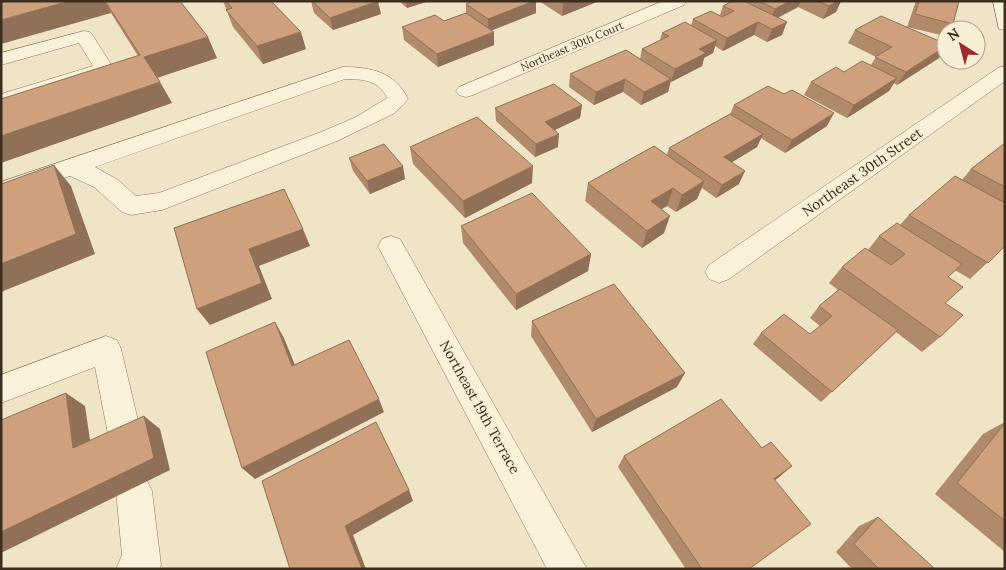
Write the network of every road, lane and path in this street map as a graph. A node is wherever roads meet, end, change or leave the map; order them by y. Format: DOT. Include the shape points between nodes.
graph roads {
  1 [pos="678,1"];
  2 [pos="1001,1"];
  3 [pos="1005,25"];
  4 [pos="1,59"];
  5 [pos="1005,72"];
  6 [pos="466,91"];
  7 [pos="1,102"];
  8 [pos="146,140"];
  9 [pos="67,167"];
  10 [pos="111,186"];
  11 [pos="1,191"];
  12 [pos="391,246"];
  13 [pos="719,272"];
  14 [pos="1,389"];
  15 [pos="128,450"];
  16 [pos="134,491"];
  17 [pos="135,569"];
  18 [pos="568,569"];
  1 -- 6 [label="street, Northeast 30th Court"];
  2 -- 3 [label="street"];
  4 -- 7 [label="street" via="84,36 104,69"];
  5 -- 13 [label="street, Northeast 30th Street"];
  8 -- 9 [label="street"];
  8 -- 10 [label="street" via="122,161"];
  8 -- 10 [label="street" via="343,73 362,72 382,78 398,99 389,109 348,128 162,201 131,206"];
  9 -- 10 [label="street" via="92,173"];
  9 -- 11 [label="street"];
  12 -- 18 [label="street, Northeast 19th Terrace"];
  14 -- 15 [label="street" via="106,349"];
  16 -- 17 [label="street" via="142,565"];
}
